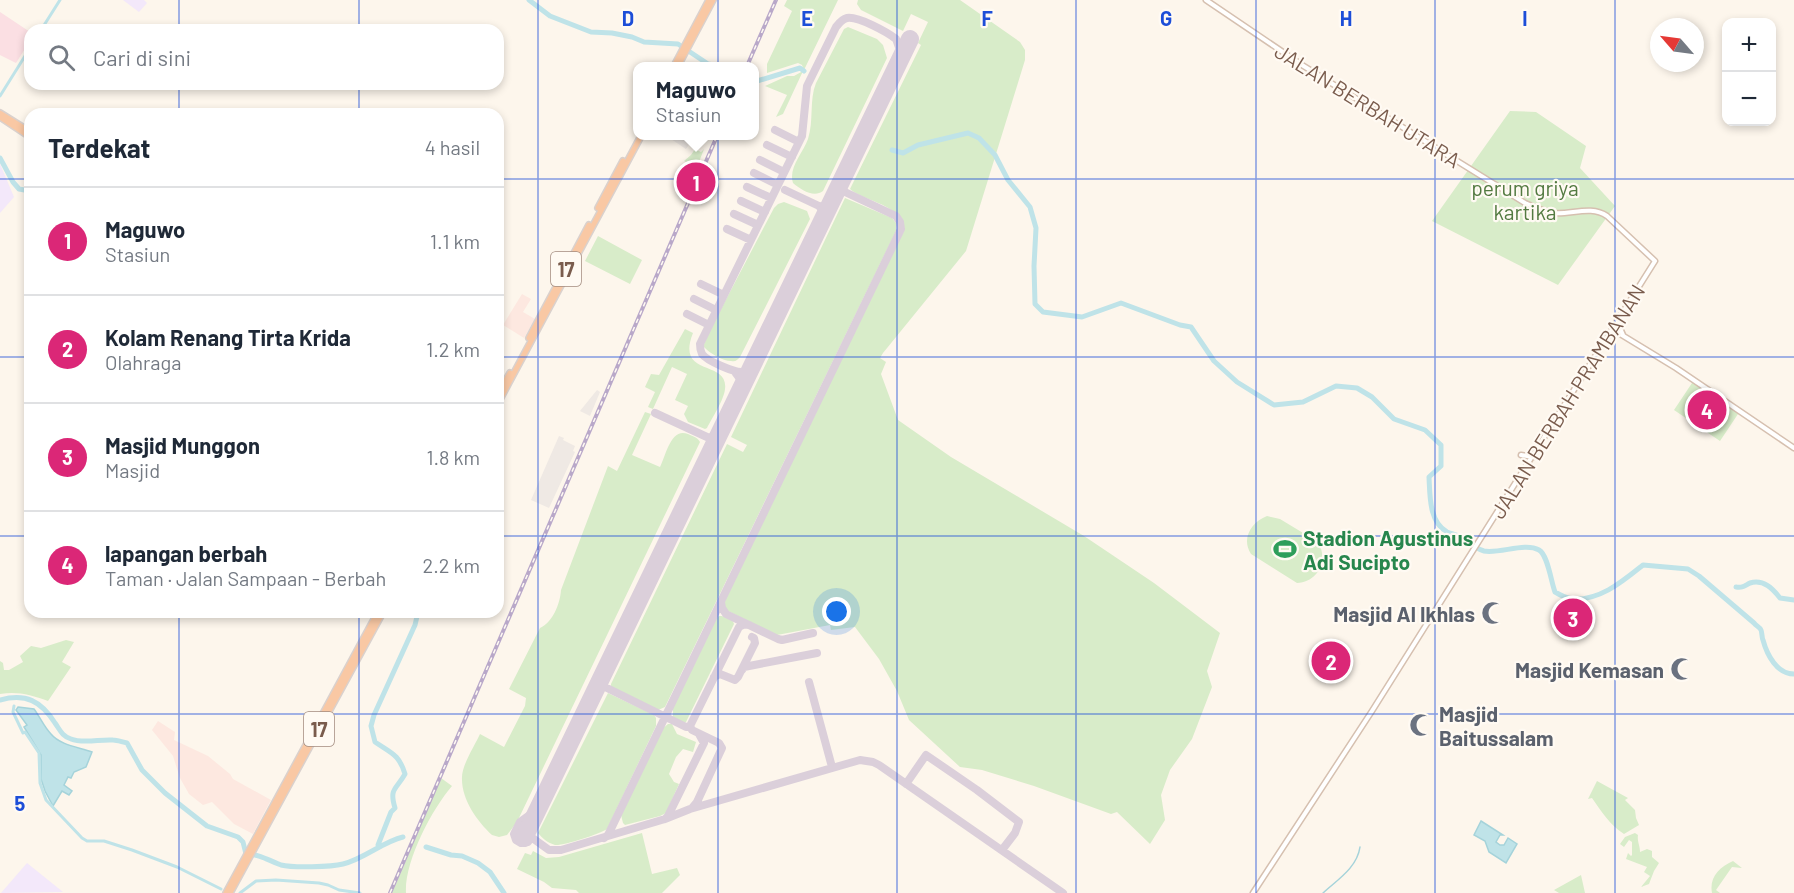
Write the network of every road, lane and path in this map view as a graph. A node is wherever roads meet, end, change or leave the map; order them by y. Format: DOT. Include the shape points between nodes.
graph roads {
  1 [pos="711,0"];
  2 [pos="1206,0"];
  3 [pos="678,62"];
  4 [pos="6,119"];
  5 [pos="24,132"];
  6 [pos="636,140"];
  7 [pos="636,140"];
  8 [pos="1655,261"];
  9 [pos="1617,321"];
  10 [pos="1612,329"];
  11 [pos="1623,336"];
  12 [pos="504,384"];
  13 [pos="504,392"];
  14 [pos="1794,448"];
  15 [pos="1521,455"];
  16 [pos="1533,457"];
  17 [pos="375,618"];
  18 [pos="380,618"];
  19 [pos="254,844"];
  20 [pos="228,893"];
  21 [pos="1253,893"];
  1 -- 3 [label="highway"];
  2 -- 8 [label="main road, JALAN BERBAH UTARA" via="1525,203 1555,213 1600,212"];
  4 -- 5 [label="highway"];
  6 -- 12 [label="highway, 17"];
  7 -- 13 [label="highway, 17"];
  8 -- 9 [label="main road, JALAN BERBAH PRAMBANAN"];
  9 -- 10 [label="main road, JALAN BERBAH PRAMBANAN"];
  9 -- 11 [label="main road"];
  10 -- 11 [label="main road"];
  10 -- 16 [label="main road, JALAN BERBAH PRAMBANAN"];
  11 -- 14 [label="main road"];
  15 -- 16 [label="main road"];
  16 -- 21 [label="main road, JALAN BERBAH PRAMBANAN"];
  17 -- 19 [label="highway, 17"];
  18 -- 19 [label="highway, 17"];
  19 -- 20 [label="highway, 17"];
}
